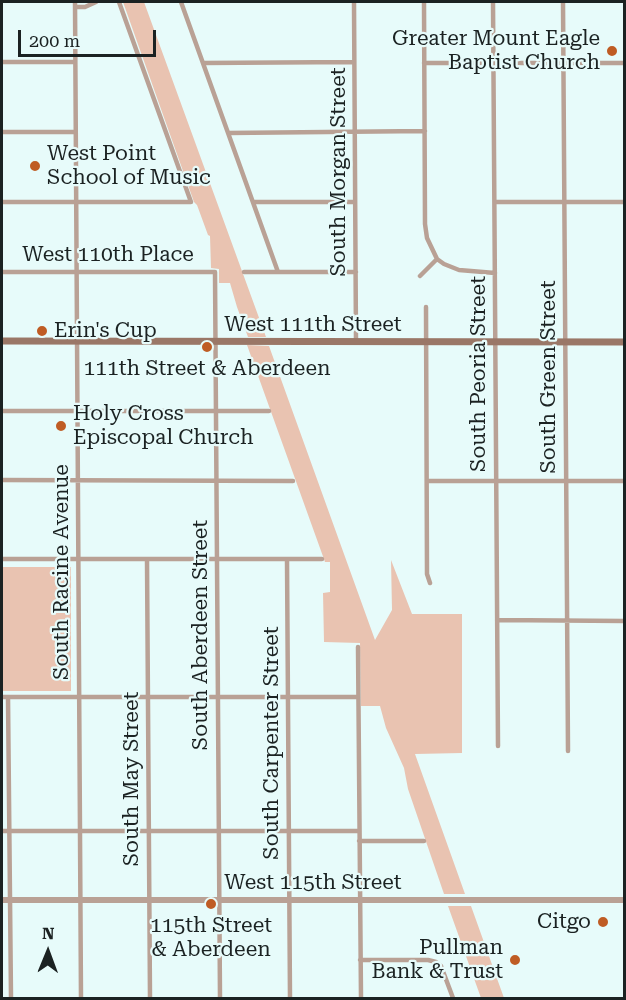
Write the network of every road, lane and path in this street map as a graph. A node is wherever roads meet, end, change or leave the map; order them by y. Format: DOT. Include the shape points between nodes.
graph roads {
  1 [pos="96,2"];
  2 [pos="119,2"];
  3 [pos="181,2"];
  4 [pos="354,2"];
  5 [pos="424,2"];
  6 [pos="493,2"];
  7 [pos="563,2"];
  8 [pos="75,4"];
  9 [pos="2,62"];
  10 [pos="75,62"];
  11 [pos="354,62"];
  12 [pos="203,63"];
  13 [pos="424,63"];
  14 [pos="494,63"];
  15 [pos="564,63"];
  16 [pos="624,63"];
  17 [pos="425,131"];
  18 [pos="2,132"];
  19 [pos="75,132"];
  20 [pos="355,132"];
  21 [pos="228,133"];
  22 [pos="2,202"];
  23 [pos="76,202"];
  24 [pos="253,202"];
  25 [pos="355,202"];
  26 [pos="495,202"];
  27 [pos="565,202"];
  28 [pos="624,202"];
  29 [pos="437,259"];
  30 [pos="2,272"];
  31 [pos="76,272"];
  32 [pos="215,272"];
  33 [pos="244,272"];
  34 [pos="278,272"];
  35 [pos="356,272"];
  36 [pos="495,273"];
  37 [pos="420,276"];
  38 [pos="426,307"];
  39 [pos="2,341"];
  40 [pos="77,341"];
  41 [pos="216,341"];
  42 [pos="356,342"];
  43 [pos="426,342"];
  44 [pos="496,342"];
  45 [pos="566,342"];
  46 [pos="624,342"];
  47 [pos="2,411"];
  48 [pos="77,411"];
  49 [pos="216,411"];
  50 [pos="270,411"];
  51 [pos="2,480"];
  52 [pos="78,480"];
  53 [pos="217,481"];
  54 [pos="293,481"];
  55 [pos="427,481"];
  56 [pos="496,481"];
  57 [pos="566,481"];
  58 [pos="624,482"];
  59 [pos="2,559"];
  60 [pos="78,559"];
  61 [pos="147,559"];
  62 [pos="217,559"];
  63 [pos="287,559"];
  64 [pos="322,559"];
  65 [pos="430,583"];
  66 [pos="497,621"];
  67 [pos="567,621"];
  68 [pos="624,621"];
  69 [pos="358,647"];
  70 [pos="2,697"];
  71 [pos="8,697"];
  72 [pos="79,697"];
  73 [pos="148,697"];
  74 [pos="218,697"];
  75 [pos="288,697"];
  76 [pos="358,697"];
  77 [pos="498,746"];
  78 [pos="568,751"];
  79 [pos="2,831"];
  80 [pos="9,831"];
  81 [pos="80,831"];
  82 [pos="149,831"];
  83 [pos="219,831"];
  84 [pos="289,831"];
  85 [pos="359,831"];
  86 [pos="359,841"];
  87 [pos="424,841"];
  88 [pos="2,900"];
  89 [pos="10,900"];
  90 [pos="80,900"];
  91 [pos="150,900"];
  92 [pos="219,900"];
  93 [pos="289,900"];
  94 [pos="360,900"];
  95 [pos="624,900"];
  96 [pos="360,960"];
  97 [pos="11,999"];
  98 [pos="81,999"];
  99 [pos="150,999"];
  100 [pos="220,999"];
  101 [pos="290,999"];
  102 [pos="361,999"];
  103 [pos="453,999"];
  1 -- 8 [label="street" via="85,7"];
  2 -- 23 [label="street" via="191,202"];
  3 -- 12 [label="street"];
  4 -- 11 [label="street, South Morgan Street"];
  5 -- 13 [label="street"];
  6 -- 14 [label="street, South Peoria Street"];
  7 -- 15 [label="street, South Green Street"];
  8 -- 10 [label="street, South Racine Avenue"];
  9 -- 10 [label="street"];
  10 -- 19 [label="street, South Racine Avenue"];
  11 -- 12 [label="street"];
  11 -- 20 [label="street, South Morgan Street"];
  12 -- 21 [label="street"];
  13 -- 14 [label="street"];
  13 -- 17 [label="street"];
  14 -- 15 [label="street"];
  14 -- 26 [label="street, South Peoria Street"];
  15 -- 16 [label="street"];
  15 -- 27 [label="street, South Green Street"];
  17 -- 20 [label="street"];
  17 -- 29 [label="street" via="426,232"];
  18 -- 19 [label="street"];
  19 -- 23 [label="street, South Racine Avenue"];
  20 -- 21 [label="street"];
  20 -- 25 [label="street, South Morgan Street"];
  21 -- 24 [label="street"];
  22 -- 23 [label="street"];
  23 -- 31 [label="street, South Racine Avenue"];
  24 -- 25 [label="street"];
  24 -- 34 [label="street"];
  25 -- 35 [label="street, South Morgan Street"];
  26 -- 27 [label="street"];
  26 -- 36 [label="street, South Peoria Street"];
  27 -- 28 [label="street"];
  27 -- 45 [label="street, South Green Street"];
  29 -- 36 [label="street" via="459,270"];
  29 -- 37 [label="street"];
  30 -- 31 [label="street, West 110th Place"];
  31 -- 32 [label="street, West 110th Place"];
  31 -- 40 [label="street, South Racine Avenue"];
  32 -- 41 [label="street, South Aberdeen Street"];
  33 -- 34 [label="street"];
  34 -- 35 [label="street"];
  35 -- 42 [label="street, South Morgan Street"];
  36 -- 44 [label="street, South Peoria Street"];
  38 -- 43 [label="street"];
  39 -- 40 [label="main road, West 111th Street"];
  40 -- 41 [label="main road, West 111th Street"];
  40 -- 48 [label="street, South Racine Avenue"];
  41 -- 42 [label="main road, West 111th Street"];
  41 -- 49 [label="street, South Aberdeen Street"];
  42 -- 43 [label="main road, West 111th Street"];
  43 -- 44 [label="main road, West 111th Street"];
  43 -- 55 [label="street"];
  44 -- 45 [label="main road, West 111th Street"];
  44 -- 56 [label="street, South Peoria Street"];
  45 -- 46 [label="main road, West 111th Street"];
  45 -- 57 [label="street, South Green Street"];
  47 -- 48 [label="street"];
  48 -- 49 [label="street"];
  48 -- 52 [label="street, South Racine Avenue"];
  49 -- 50 [label="street"];
  49 -- 53 [label="street, South Aberdeen Street"];
  51 -- 52 [label="street"];
  52 -- 53 [label="street"];
  52 -- 60 [label="street, South Racine Avenue"];
  53 -- 54 [label="street"];
  53 -- 62 [label="street, South Aberdeen Street"];
  55 -- 56 [label="street"];
  55 -- 65 [label="street"];
  56 -- 57 [label="street"];
  56 -- 66 [label="street, South Peoria Street"];
  57 -- 58 [label="street"];
  57 -- 67 [label="street, South Green Street"];
  59 -- 60 [label="street"];
  60 -- 61 [label="street"];
  60 -- 72 [label="street, South Racine Avenue"];
  61 -- 62 [label="street"];
  61 -- 73 [label="street, South May Street"];
  62 -- 63 [label="street"];
  62 -- 74 [label="street, South Aberdeen Street"];
  63 -- 64 [label="street"];
  63 -- 75 [label="street, South Carpenter Street"];
  66 -- 67 [label="street"];
  66 -- 77 [label="street, South Peoria Street"];
  67 -- 68 [label="street"];
  67 -- 78 [label="street, South Green Street"];
  69 -- 76 [label="street"];
  70 -- 71 [label="street"];
  71 -- 72 [label="street"];
  71 -- 80 [label="street"];
  72 -- 73 [label="street"];
  72 -- 81 [label="street, South Racine Avenue"];
  73 -- 74 [label="street"];
  73 -- 82 [label="street, South May Street"];
  74 -- 75 [label="street"];
  74 -- 83 [label="street, South Aberdeen Street"];
  75 -- 76 [label="street"];
  75 -- 84 [label="street, South Carpenter Street"];
  76 -- 85 [label="street"];
  79 -- 80 [label="street"];
  80 -- 81 [label="street"];
  80 -- 89 [label="street"];
  81 -- 82 [label="street"];
  81 -- 90 [label="street, South Racine Avenue"];
  82 -- 83 [label="street"];
  82 -- 91 [label="street, South May Street"];
  83 -- 84 [label="street"];
  83 -- 92 [label="street, South Aberdeen Street"];
  84 -- 85 [label="street"];
  84 -- 93 [label="street, South Carpenter Street"];
  85 -- 86 [label="street"];
  86 -- 87 [label="street"];
  86 -- 94 [label="street"];
  88 -- 89 [label="street, West 115th Street"];
  89 -- 90 [label="street, West 115th Street"];
  89 -- 97 [label="street"];
  90 -- 91 [label="street, West 115th Street"];
  90 -- 98 [label="street, South Racine Avenue"];
  91 -- 92 [label="street, West 115th Street"];
  91 -- 99 [label="street, South May Street"];
  92 -- 93 [label="street, West 115th Street"];
  92 -- 100 [label="street, South Aberdeen Street"];
  93 -- 94 [label="street, West 115th Street"];
  93 -- 101 [label="street, South Carpenter Street"];
  94 -- 95 [label="street, West 115th Street"];
  94 -- 96 [label="street"];
  96 -- 102 [label="street"];
  96 -- 103 [label="street" via="436,962"];
}
